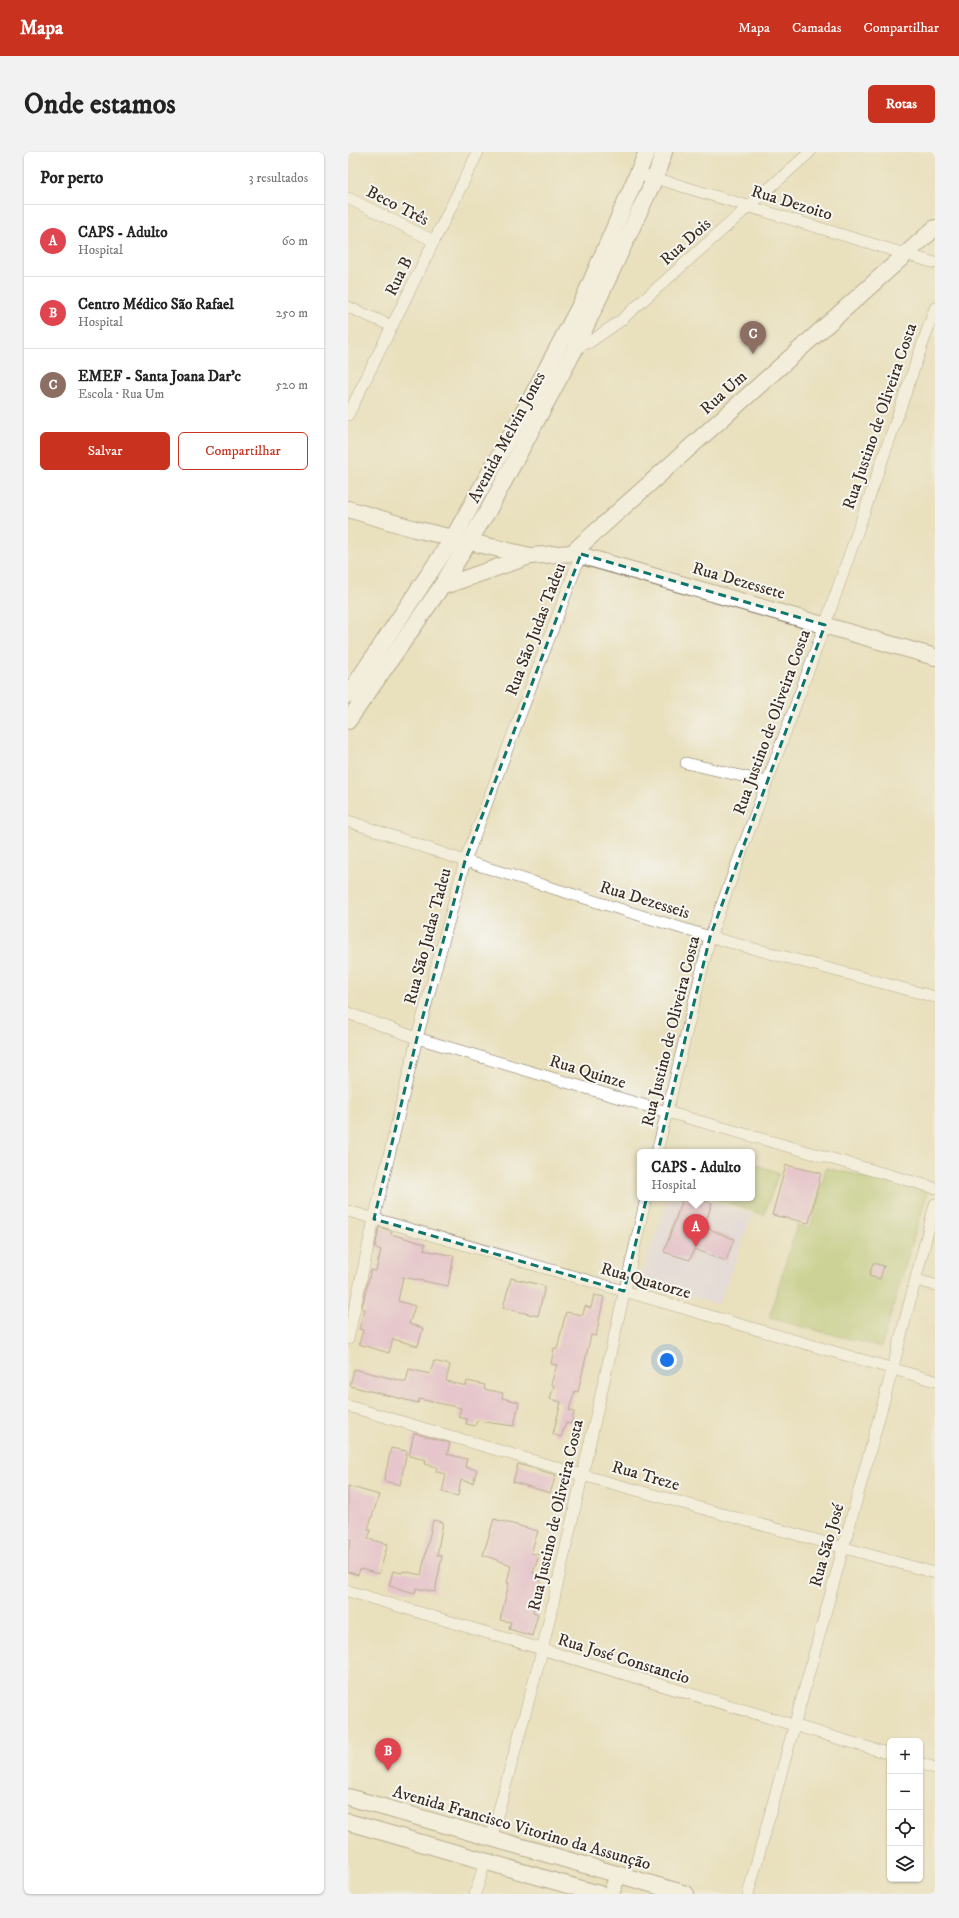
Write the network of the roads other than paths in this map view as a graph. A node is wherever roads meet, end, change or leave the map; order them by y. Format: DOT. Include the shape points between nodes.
graph roads {
  1 [pos="478,152"];
  2 [pos="647,152"];
  3 [pos="810,152"];
  4 [pos="662,153"];
  5 [pos="638,175"];
  6 [pos="655,178"];
  7 [pos="348,198"];
  8 [pos="749,206"];
  9 [pos="935,228"];
  10 [pos="434,241"];
  11 [pos="905,255"];
  12 [pos="935,263"];
  13 [pos="348,307"];
  14 [pos="935,308"];
  15 [pos="392,326"];
  16 [pos="576,347"];
  17 [pos="349,410"];
  18 [pos="348,509"];
  19 [pos="453,538"];
  20 [pos="470,542"];
  21 [pos="577,554"];
  22 [pos="530,556"];
  23 [pos="441,587"];
  24 [pos="825,625"];
  25 [pos="935,657"];
  26 [pos="348,695"];
  27 [pos="348,721"];
  28 [pos="686,763"];
  29 [pos="767,782"];
  30 [pos="348,821"];
  31 [pos="465,861"];
  32 [pos="710,937"];
  33 [pos="935,997"];
  34 [pos="348,1013"];
  35 [pos="417,1038"];
  36 [pos="667,1112"];
  37 [pos="658,1149"];
  38 [pos="935,1188"];
  39 [pos="645,1201"];
  40 [pos="935,1204"];
  41 [pos="348,1211"];
  42 [pos="374,1219"];
  43 [pos="916,1280"];
  44 [pos="935,1285"];
  45 [pos="624,1291"];
  46 [pos="348,1339"];
  47 [pos="893,1367"];
  48 [pos="935,1381"];
  49 [pos="348,1406"];
  50 [pos="582,1475"];
  51 [pos="843,1548"];
  52 [pos="935,1573"];
  53 [pos="348,1592"];
  54 [pos="542,1651"];
  55 [pos="793,1726"];
  56 [pos="887,1753"];
  57 [pos="923,1764"];
  58 [pos="935,1768"];
  59 [pos="348,1796"];
  60 [pos="348,1822"];
  61 [pos="491,1839"];
  62 [pos="485,1862"];
  63 [pos="618,1875"];
  64 [pos="476,1894"];
  65 [pos="599,1894"];
  66 [pos="611,1894"];
  67 [pos="686,1894"];
  68 [pos="748,1894"];
  1 -- 10 [label="street, Rua B"];
  2 -- 5 [label="main road, Avenida Melvin Jones"];
  3 -- 8 [label="street, Rua Dois"];
  4 -- 6 [label="main road, Avenida Melvin Jones"];
  5 -- 6 [label="street, Rua Dezoito"];
  5 -- 19 [label="main road, Avenida Melvin Jones" via="584,298"];
  6 -- 8 [label="street, Rua Dezoito"];
  6 -- 16 [label="main road, Avenida Melvin Jones"];
  7 -- 10 [label="street, Beco Três"];
  8 -- 11 [label="street, Rua Dezoito"];
  8 -- 16 [label="street, Rua Dois" via="620,322 590,342"];
  9 -- 11 [label="main road, Rua Um"];
  10 -- 15 [label="street, Rua B"];
  11 -- 12 [label="street, Rua Dezoito"];
  11 -- 21 [label="main road, Rua Um"];
  13 -- 15 [label="street"];
  14 -- 24 [label="street, Rua Justino de Oliveira Costa"];
  15 -- 17 [label="street, Rua B"];
  16 -- 20 [label="main road, Avenida Melvin Jones"];
  18 -- 19 [label="main road" via="415,530"];
  19 -- 20 [label="street"];
  19 -- 26 [label="main road, Avenida Melvin Jones"];
  20 -- 22 [label="main road, Rua Dezessete"];
  20 -- 23 [label="main road, Avenida Melvin Jones"];
  21 -- 22 [label="main road, Rua Dezessete"];
  21 -- 24 [label="main road, Rua Dezessete"];
  21 -- 31 [label="street, Rua São Judas Tadeu"];
  22 -- 23 [label="main road, Rua Dezessete"];
  23 -- 27 [label="main road, Avenida Melvin Jones"];
  24 -- 25 [label="main road, Rua Dezessete"];
  24 -- 29 [label="street, Rua Justino de Oliveira Costa"];
  28 -- 29 [label="street"];
  29 -- 32 [label="street, Rua Justino de Oliveira Costa"];
  30 -- 31 [label="street, Rua Dezesseis"];
  31 -- 32 [label="street, Rua Dezesseis"];
  31 -- 35 [label="street, Rua São Judas Tadeu"];
  32 -- 33 [label="street, Rua Dezesseis"];
  32 -- 36 [label="street, Rua Justino de Oliveira Costa"];
  34 -- 35 [label="street, Rua Quinze"];
  35 -- 36 [label="street, Rua Quinze"];
  35 -- 42 [label="street, Rua São Judas Tadeu"];
  36 -- 37 [label="street, Rua Justino de Oliveira Costa"];
  36 -- 38 [label="street, Rua Quinze"];
  39 -- 45 [label="street, Rua Justino de Oliveira Costa"];
  40 -- 43 [label="street, Rua São José"];
  41 -- 42 [label="street, Rua Quatorze"];
  42 -- 45 [label="street, Rua Quatorze"];
  42 -- 46 [label="street, Rua São Judas Tadeu"];
  43 -- 44 [label="street"];
  43 -- 47 [label="street, Rua São José"];
  45 -- 47 [label="street, Rua Quatorze"];
  45 -- 50 [label="street, Rua Justino de Oliveira Costa"];
  47 -- 48 [label="street, Rua Quatorze"];
  47 -- 51 [label="street, Rua São José"];
  49 -- 50 [label="street, Rua Treze"];
  50 -- 51 [label="street, Rua Treze"];
  50 -- 54 [label="street, Rua Justino de Oliveira Costa"];
  51 -- 52 [label="street, Rua Treze"];
  51 -- 55 [label="street, Rua São José"];
  53 -- 54 [label="street, Rua José Constancio"];
  54 -- 55 [label="street, Rua José Constancio"];
  54 -- 61 [label="street, Rua Justino de Oliveira Costa"];
  55 -- 56 [label="street, Rua José Constancio"];
  55 -- 68 [label="street, Rua São José"];
  57 -- 58 [label="street"];
  59 -- 61 [label="main road, Avenida Francisco Vitorino da Assunção"];
  60 -- 62 [label="main road"];
  61 -- 63 [label="main road, Avenida Francisco Vitorino da Assunção"];
  62 -- 64 [label="street"];
  62 -- 65 [label="main road"];
  63 -- 66 [label="main road"];
  63 -- 67 [label="main road, Avenida Francisco Vitorino da Assunção"];
}
